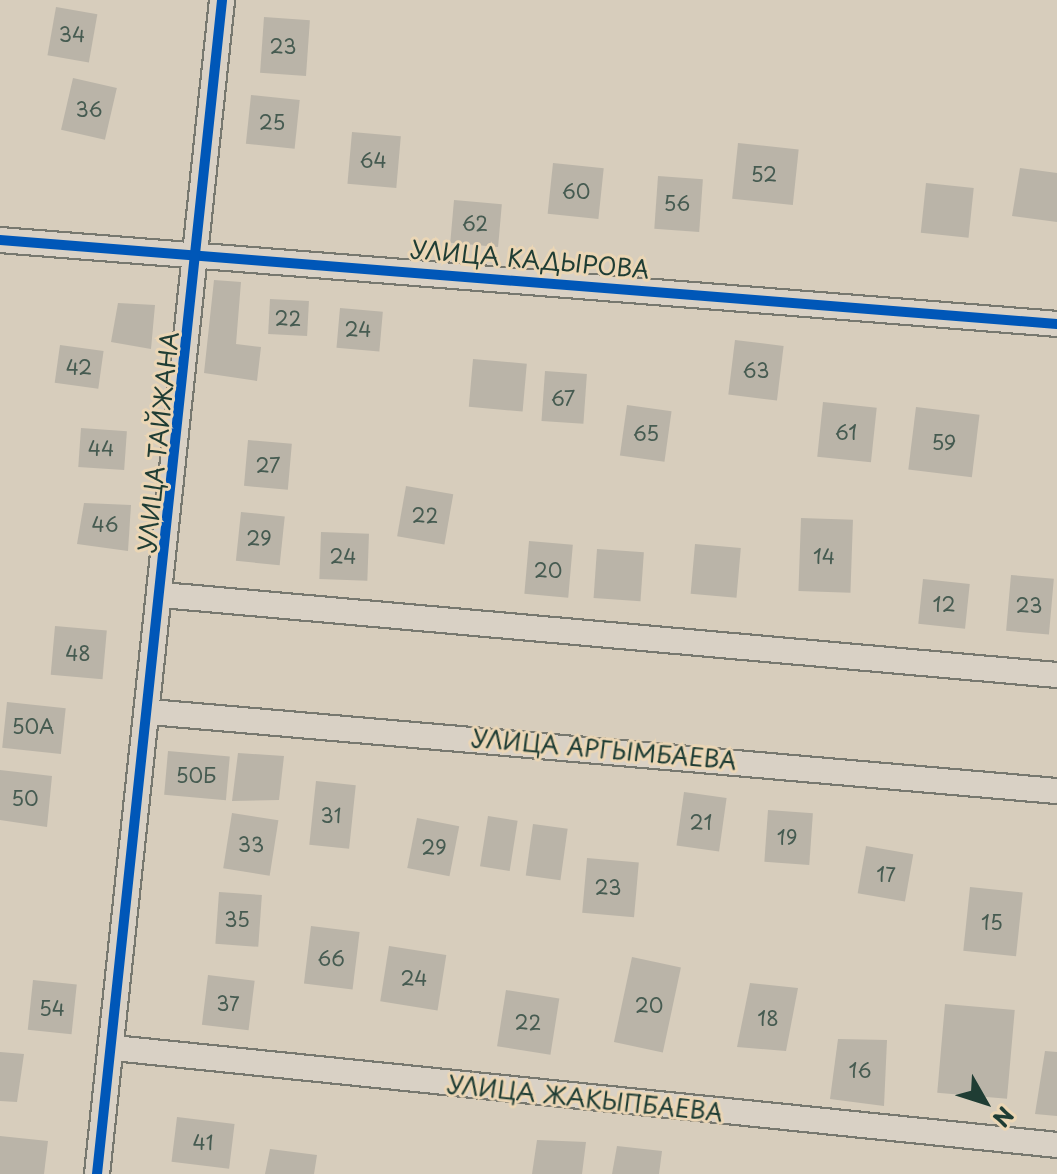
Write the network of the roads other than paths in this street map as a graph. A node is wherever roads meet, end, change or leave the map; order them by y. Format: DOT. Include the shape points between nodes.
graph roads {
  1 [pos="222,0"];
  2 [pos="0,240"];
  3 [pos="197,251"];
  4 [pos="1057,324"];
  5 [pos="162,595"];
  6 [pos="1057,675"];
  7 [pos="150,712"];
  8 [pos="1057,791"];
  9 [pos="114,1048"];
  10 [pos="1057,1145"];
  11 [pos="97,1174"];
  1 -- 3 [label="street, УЛИЦА ТАЙЖАНА"];
  2 -- 3 [label="street, УЛИЦА КАДЫРОВА"];
  3 -- 4 [label="street, УЛИЦА КАДЫРОВА"];
  3 -- 5 [label="street, УЛИЦА ТАЙЖАНА"];
  5 -- 6 [label="street"];
  5 -- 7 [label="street, УЛИЦА ТАЙЖАНА"];
  7 -- 8 [label="street, УЛИЦА АРГЫМБАЕВА"];
  7 -- 9 [label="street, УЛИЦА ТАЙЖАНА"];
  9 -- 10 [label="street, УЛИЦА ЖАКЫПБАЕВА"];
  9 -- 11 [label="street, УЛИЦА ТАЙЖАНА"];
}
